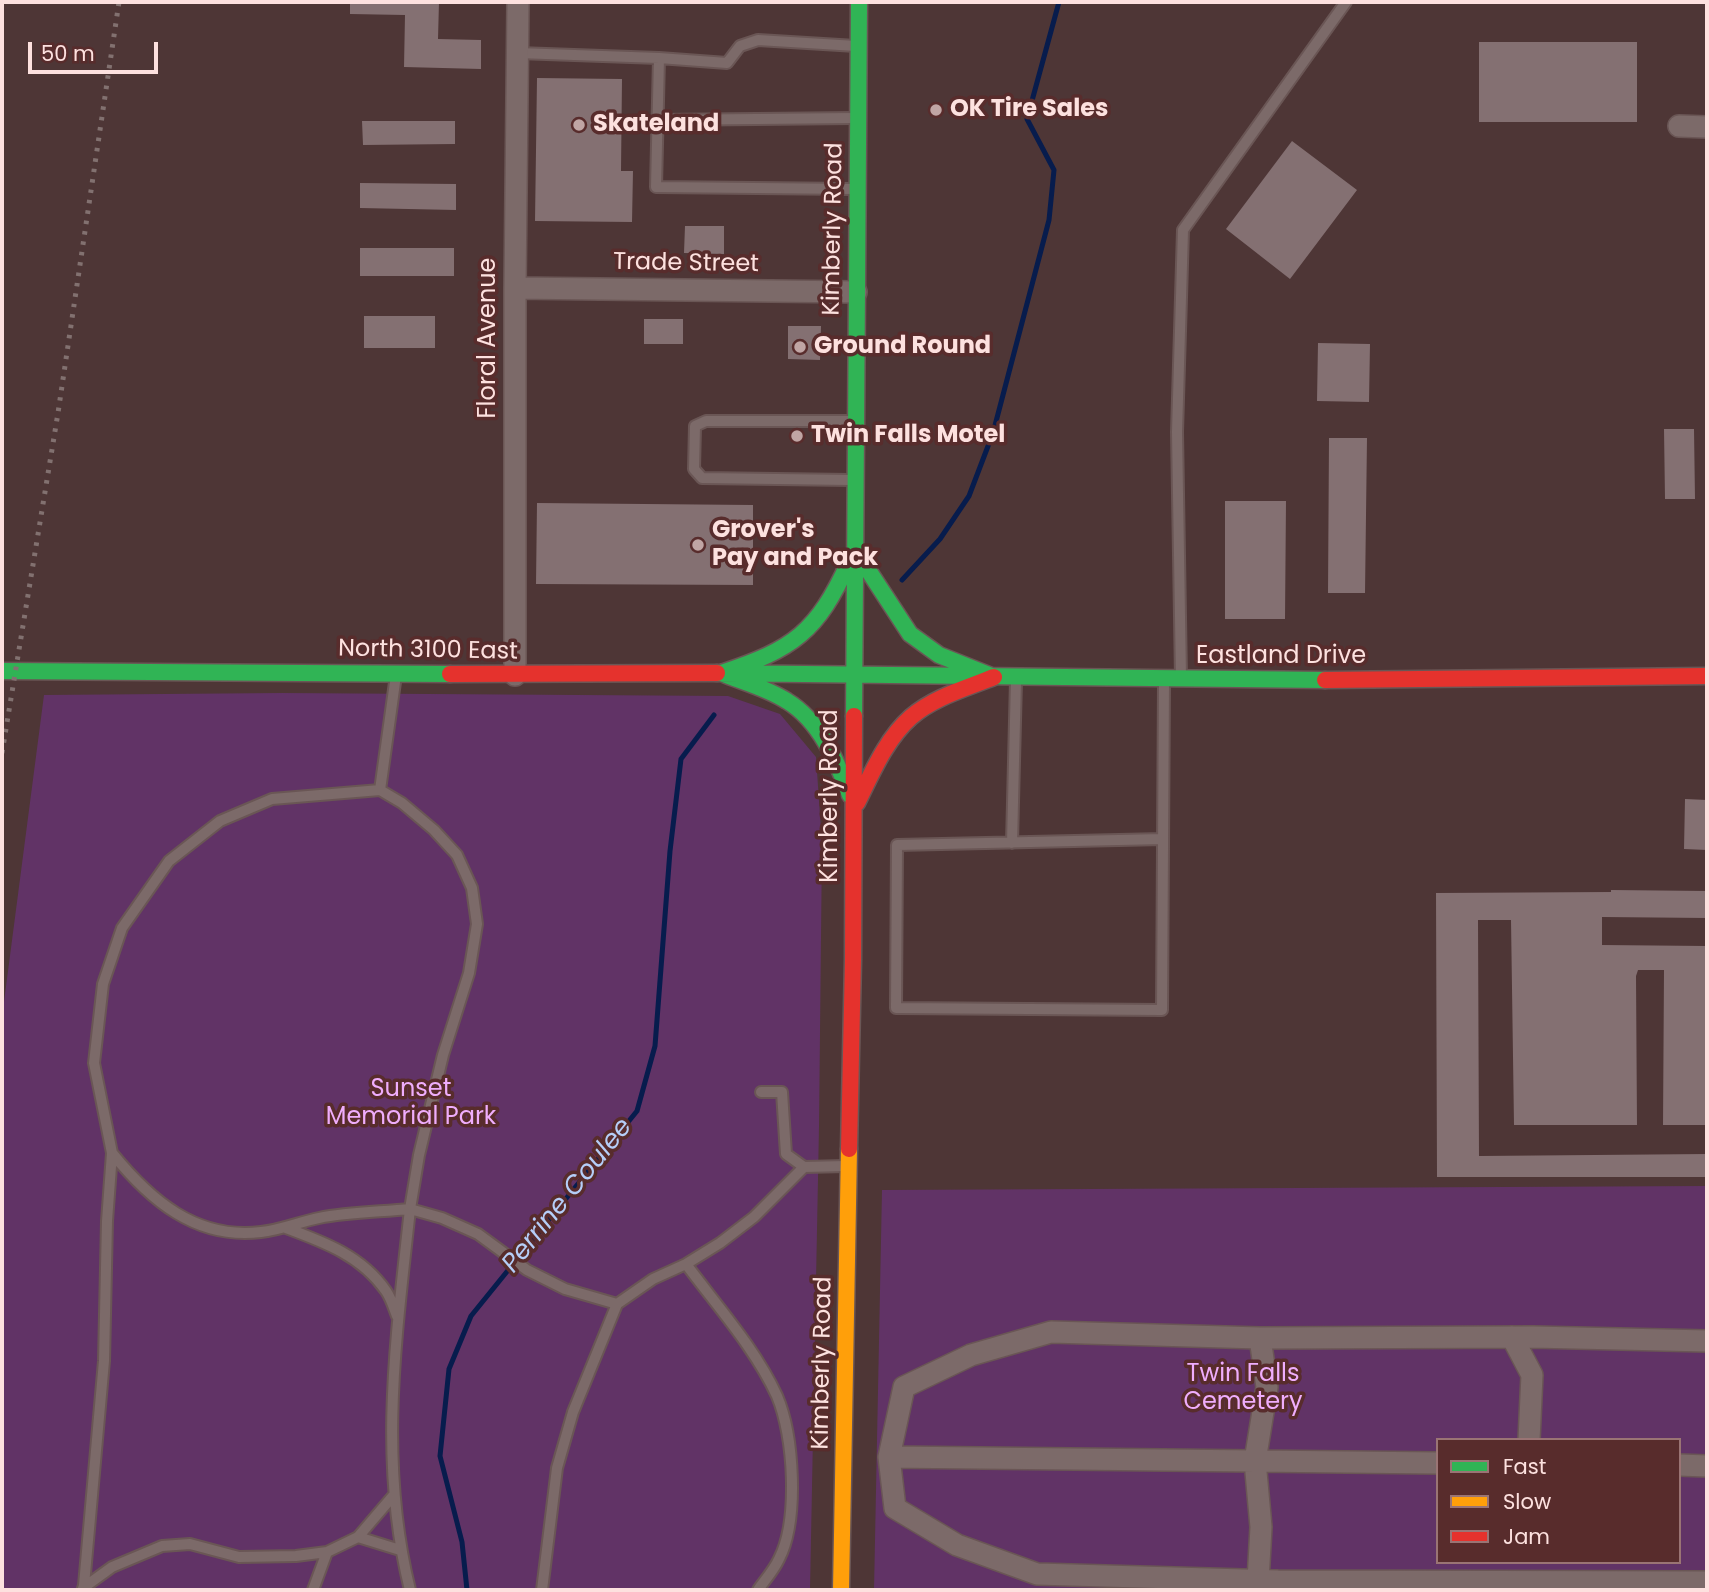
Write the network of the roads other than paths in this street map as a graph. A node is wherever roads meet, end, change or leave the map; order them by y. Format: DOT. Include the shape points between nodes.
graph roads {
  1 [pos="519,2"];
  2 [pos="859,2"];
  3 [pos="1346,2"];
  4 [pos="858,46"];
  5 [pos="518,53"];
  6 [pos="659,58"];
  7 [pos="858,118"];
  8 [pos="659,120"];
  9 [pos="1679,126"];
  10 [pos="1707,127"];
  11 [pos="857,189"];
  12 [pos="515,288"];
  13 [pos="856,292"];
  14 [pos="855,421"];
  15 [pos="854,480"];
  16 [pos="855,550"];
  17 [pos="2,671"];
  18 [pos="397,673"];
  19 [pos="721,673"];
  20 [pos="515,675"];
  21 [pos="854,676"];
  22 [pos="1707,676"];
  23 [pos="994,677"];
  24 [pos="1016,677"];
  25 [pos="1173,679"];
  26 [pos="380,790"];
  27 [pos="855,808"];
  28 [pos="1163,839"];
  29 [pos="1012,842"];
  30 [pos="761,1092"];
  31 [pos="112,1153"];
  32 [pos="849,1166"];
  33 [pos="804,1167"];
  34 [pos="410,1209"];
  35 [pos="286,1228"];
  36 [pos="686,1264"];
  37 [pos="617,1304"];
  38 [pos="398,1317"];
  39 [pos="1512,1337"];
  40 [pos="1260,1338"];
  41 [pos="1707,1341"];
  42 [pos="1529,1438"];
  43 [pos="889,1457"];
  44 [pos="1255,1461"];
  45 [pos="1436,1463"];
  46 [pos="1681,1465"];
  47 [pos="1707,1466"];
  48 [pos="393,1496"];
  49 [pos="358,1537"];
  50 [pos="400,1550"];
  51 [pos="327,1552"];
  52 [pos="1528,1572"];
  53 [pos="1258,1581"];
  54 [pos="1707,1582"];
  55 [pos="83,1588"];
  56 [pos="313,1590"];
  57 [pos="410,1590"];
  58 [pos="542,1590"];
  59 [pos="758,1590"];
  60 [pos="841,1590"];
  1 -- 5 [label="street, Floral Avenue"];
  2 -- 4 [label="main road, Kimberly Road"];
  3 -- 25 [label="lane" via="1183,230"];
  4 -- 6 [label="lane" via="758,40 740,46 727,63"];
  4 -- 7 [label="main road, Kimberly Road"];
  5 -- 6 [label="lane"];
  5 -- 12 [label="street, Floral Avenue"];
  6 -- 8 [label="lane"];
  7 -- 8 [label="lane"];
  7 -- 11 [label="main road, Kimberly Road"];
  8 -- 11 [label="lane" via="656,187"];
  9 -- 10 [label="street"];
  11 -- 13 [label="main road, Kimberly Road"];
  12 -- 13 [label="street, Trade Street"];
  12 -- 20 [label="street, Floral Avenue"];
  13 -- 14 [label="main road, Kimberly Road"];
  14 -- 15 [label="main road, Kimberly Road"];
  14 -- 15 [label="lane" via="706,421 695,426 694,458 694,469 702,478"];
  15 -- 16 [label="main road, Kimberly Road"];
  16 -- 19 [label="main road" via="837,591 806,633 786,649"];
  16 -- 21 [label="main road, Kimberly Road"];
  16 -- 23 [label="main road" via="910,634 939,655"];
  17 -- 18 [label="main road, North 3100 East"];
  18 -- 20 [label="main road, North 3100 East"];
  18 -- 26 [label="lane"];
  19 -- 20 [label="main road, North 3100 East"];
  19 -- 21 [label="main road, North 3100 East"];
  19 -- 27 [label="main road" via="796,707 839,765"];
  21 -- 23 [label="main road, Eastland Drive"];
  21 -- 27 [label="main road, Kimberly Road"];
  22 -- 25 [label="main road, Eastland Drive"];
  23 -- 24 [label="main road, Eastland Drive"];
  23 -- 27 [label="main road" via="912,716 887,745"];
  24 -- 25 [label="main road, Eastland Drive"];
  24 -- 29 [label="lane"];
  25 -- 28 [label="lane"];
  26 -- 31 [label="lane" via="272,799 220,821 169,861 122,928 103,984 94,1063"];
  26 -- 34 [label="lane" via="434,830 457,855 472,888 477,924 469,972 419,1155"];
  27 -- 32 [label="main road, Kimberly Road"];
  28 -- 29 [label="lane"];
  28 -- 29 [label="lane" via="1161,1010 896,1008 897,845"];
  30 -- 33 [label="lane" via="782,1092 786,1153"];
  31 -- 35 [label="lane" via="134,1180 181,1218 214,1230 259,1233"];
  31 -- 55 [label="lane" via="104,1361"];
  32 -- 33 [label="lane"];
  32 -- 60 [label="main road, Kimberly Road"];
  33 -- 36 [label="lane" via="754,1217"];
  34 -- 35 [label="lane" via="320,1218"];
  34 -- 37 [label="lane" via="478,1234 527,1270 565,1289"];
  34 -- 38 [label="lane"];
  35 -- 38 [label="lane" via="357,1260 386,1291"];
  36 -- 37 [label="lane" via="653,1279"];
  36 -- 59 [label="lane" via="753,1354 778,1398 791,1453 793,1507 780,1558"];
  37 -- 58 [label="lane" via="573,1412 557,1468"];
  38 -- 48 [label="lane" via="390,1419"];
  39 -- 40 [label="street"];
  39 -- 41 [label="street"];
  39 -- 42 [label="street" via="1532,1374"];
  40 -- 43 [label="street" via="1051,1332 971,1355 904,1387"];
  40 -- 44 [label="street" via="1267,1387"];
  43 -- 44 [label="street"];
  43 -- 53 [label="street" via="895,1508 957,1545 1037,1574"];
  44 -- 45 [label="street"];
  44 -- 53 [label="street" via="1261,1527"];
  46 -- 47 [label="street"];
  48 -- 49 [label="lane"];
  48 -- 50 [label="lane"];
  49 -- 50 [label="lane"];
  49 -- 51 [label="lane"];
  50 -- 57 [label="lane"];
  51 -- 55 [label="lane" via="239,1557 190,1544 162,1546 112,1567"];
  51 -- 56 [label="lane"];
  52 -- 53 [label="street"];
  52 -- 54 [label="street"];
}
